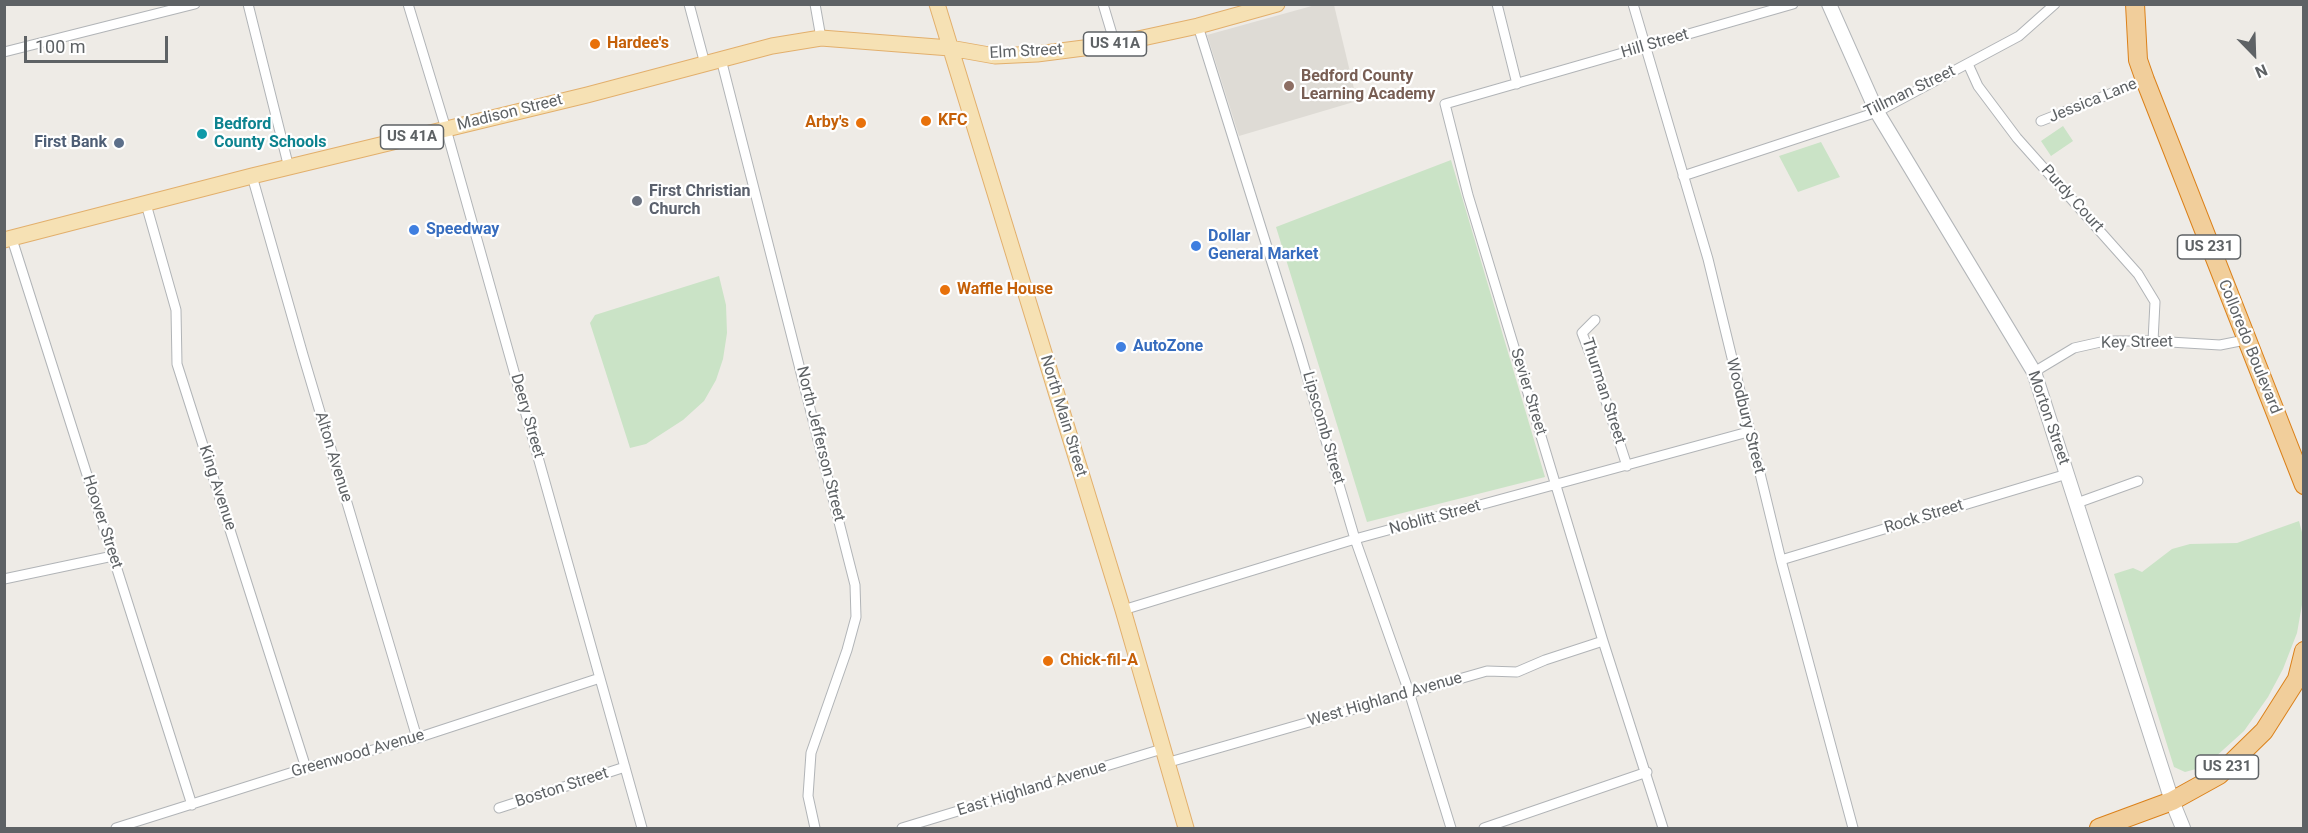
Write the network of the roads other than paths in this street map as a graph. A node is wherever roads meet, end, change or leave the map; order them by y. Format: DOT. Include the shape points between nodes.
graph roads {
  1 [pos="195,4"];
  2 [pos="248,4"];
  3 [pos="408,4"];
  4 [pos="688,4"];
  5 [pos="815,4"];
  6 [pos="937,4"];
  7 [pos="1103,4"];
  8 [pos="1277,4"];
  9 [pos="1497,4"];
  10 [pos="1633,4"];
  11 [pos="1793,4"];
  12 [pos="1829,4"];
  13 [pos="2055,4"];
  14 [pos="2135,4"];
  15 [pos="1198,26"];
  16 [pos="821,38"];
  17 [pos="1115,44"];
  18 [pos="1645,47"];
  19 [pos="950,48"];
  20 [pos="4,52"];
  21 [pos="721,59"];
  22 [pos="705,64"];
  23 [pos="1968,64"];
  24 [pos="2145,80"];
  25 [pos="1517,84"];
  26 [pos="1877,112"];
  27 [pos="2041,122"];
  28 [pos="446,129"];
  29 [pos="289,168"];
  30 [pos="252,176"];
  31 [pos="1683,176"];
  32 [pos="146,204"];
  33 [pos="8,240"];
  34 [pos="1595,320"];
  35 [pos="2245,340"];
  36 [pos="2153,341"];
  37 [pos="2034,372"];
  38 [pos="1748,432"];
  39 [pos="1627,466"];
  40 [pos="2067,474"];
  41 [pos="2138,481"];
  42 [pos="2304,485"];
  43 [pos="1557,486"];
  44 [pos="2077,503"];
  45 [pos="1355,539"];
  46 [pos="113,556"];
  47 [pos="1780,560"];
  48 [pos="4,579"];
  49 [pos="1123,610"];
  50 [pos="1603,640"];
  51 [pos="2304,651"];
  52 [pos="600,678"];
  53 [pos="1409,692"];
  54 [pos="417,738"];
  55 [pos="1164,756"];
  56 [pos="625,767"];
  57 [pos="306,768"];
  58 [pos="1647,772"];
  59 [pos="2172,801"];
  60 [pos="192,805"];
  61 [pos="499,808"];
  62 [pos="116,828"];
  63 [pos="642,828"];
  64 [pos="815,828"];
  65 [pos="902,828"];
  66 [pos="1186,828"];
  67 [pos="1451,828"];
  68 [pos="1484,828"];
  69 [pos="1664,828"];
  70 [pos="1853,828"];
  71 [pos="2099,828"];
  72 [pos="2183,828"];
  1 -- 20 [label="street"];
  2 -- 29 [label="street"];
  3 -- 28 [label="street, Deery Street"];
  4 -- 22 [label="street"];
  5 -- 16 [label="street"];
  6 -- 19 [label="main road, North Main Street"];
  7 -- 17 [label="street"];
  8 -- 15 [label="main road, Elm Street / US 41A"];
  9 -- 25 [label="street"];
  10 -- 18 [label="street, Woodbury Street"];
  11 -- 18 [label="street, Hill Street"];
  12 -- 26 [label="street, Morton Street"];
  13 -- 23 [label="street, Tillman Street" via="2019,36"];
  14 -- 24 [label="highway, Colloredo Boulevard / US 231" via="2138,60"];
  15 -- 17 [label="main road, Elm Street / US 41A"];
  15 -- 45 [label="street, Lipscomb Street"];
  16 -- 19 [label="main road, Madison Street / US 41A"];
  16 -- 21 [label="main road, Madison Street / US 41A"];
  17 -- 19 [label="main road, Elm Street / US 41A" via="995,56"];
  18 -- 25 [label="street, Hill Street"];
  18 -- 31 [label="street, Woodbury Street"];
  19 -- 49 [label="main road, North Main Street"];
  21 -- 22 [label="main road, Madison Street / US 41A"];
  21 -- 64 [label="street, North Jefferson Street" via="855,585 856,617 811,753 808,796"];
  22 -- 28 [label="main road, Madison Street / US 41A"];
  23 -- 26 [label="street, Tillman Street"];
  23 -- 36 [label="street, Purdy Court" via="1991,106 2138,274 2155,302"];
  24 -- 27 [label="street, Jessica Lane"];
  24 -- 35 [label="highway, Colloredo Boulevard / US 231"];
  25 -- 43 [label="street, Sevier Street" via="1445,104 1468,195"];
  26 -- 31 [label="street, Tillman Street"];
  26 -- 37 [label="street, Morton Street"];
  28 -- 29 [label="main road, Madison Street / US 41A"];
  28 -- 52 [label="street, Deery Street"];
  29 -- 30 [label="main road, Madison Street / US 41A"];
  30 -- 32 [label="main road, Madison Street / US 41A"];
  30 -- 54 [label="street, Alton Avenue"];
  31 -- 38 [label="street, Woodbury Street" via="1708,259"];
  32 -- 33 [label="main road, Madison Street / US 41A"];
  32 -- 57 [label="street, King Avenue" via="176,310 177,364"];
  33 -- 46 [label="street, Hoover Street"];
  34 -- 39 [label="street, Thurman Street" via="1582,333"];
  35 -- 36 [label="street, Key Street" via="2220,345"];
  35 -- 42 [label="highway, Colloredo Boulevard / US 231"];
  36 -- 37 [label="street, Key Street" via="2105,341 2074,348"];
  37 -- 40 [label="street, Morton Street"];
  38 -- 39 [label="street, Noblitt Street"];
  38 -- 47 [label="street, Woodbury Street"];
  39 -- 43 [label="street, Noblitt Street"];
  40 -- 44 [label="street, Morton Street"];
  40 -- 47 [label="street, Rock Street"];
  41 -- 44 [label="street"];
  43 -- 45 [label="street, Noblitt Street"];
  43 -- 50 [label="street, Sevier Street"];
  44 -- 59 [label="street, Morton Street"];
  45 -- 49 [label="street, Noblitt Street"];
  45 -- 53 [label="street, Lipscomb Street"];
  46 -- 48 [label="street"];
  46 -- 60 [label="street, Hoover Street"];
  47 -- 70 [label="street, Woodbury Street"];
  49 -- 55 [label="main road, North Main Street"];
  50 -- 53 [label="street, West Highland Avenue" via="1517,672 1487,671"];
  50 -- 58 [label="street, Sevier Street"];
  51 -- 59 [label="highway, US 231" via="2297,678 2264,731 2219,775"];
  52 -- 54 [label="street, Greenwood Avenue"];
  52 -- 56 [label="street, Deery Street"];
  53 -- 55 [label="street, West Highland Avenue"];
  53 -- 67 [label="street, Lipscomb Street"];
  54 -- 57 [label="street, Greenwood Avenue"];
  55 -- 65 [label="street, East Highland Avenue"];
  55 -- 66 [label="main road, North Main Street"];
  56 -- 61 [label="street, Boston Street"];
  56 -- 63 [label="street, Deery Street"];
  57 -- 60 [label="street, Greenwood Avenue"];
  58 -- 68 [label="street"];
  58 -- 69 [label="street, Sevier Street"];
  59 -- 71 [label="highway, US 231"];
  59 -- 72 [label="street, Morton Street"];
  60 -- 62 [label="street, Greenwood Avenue"];
}
